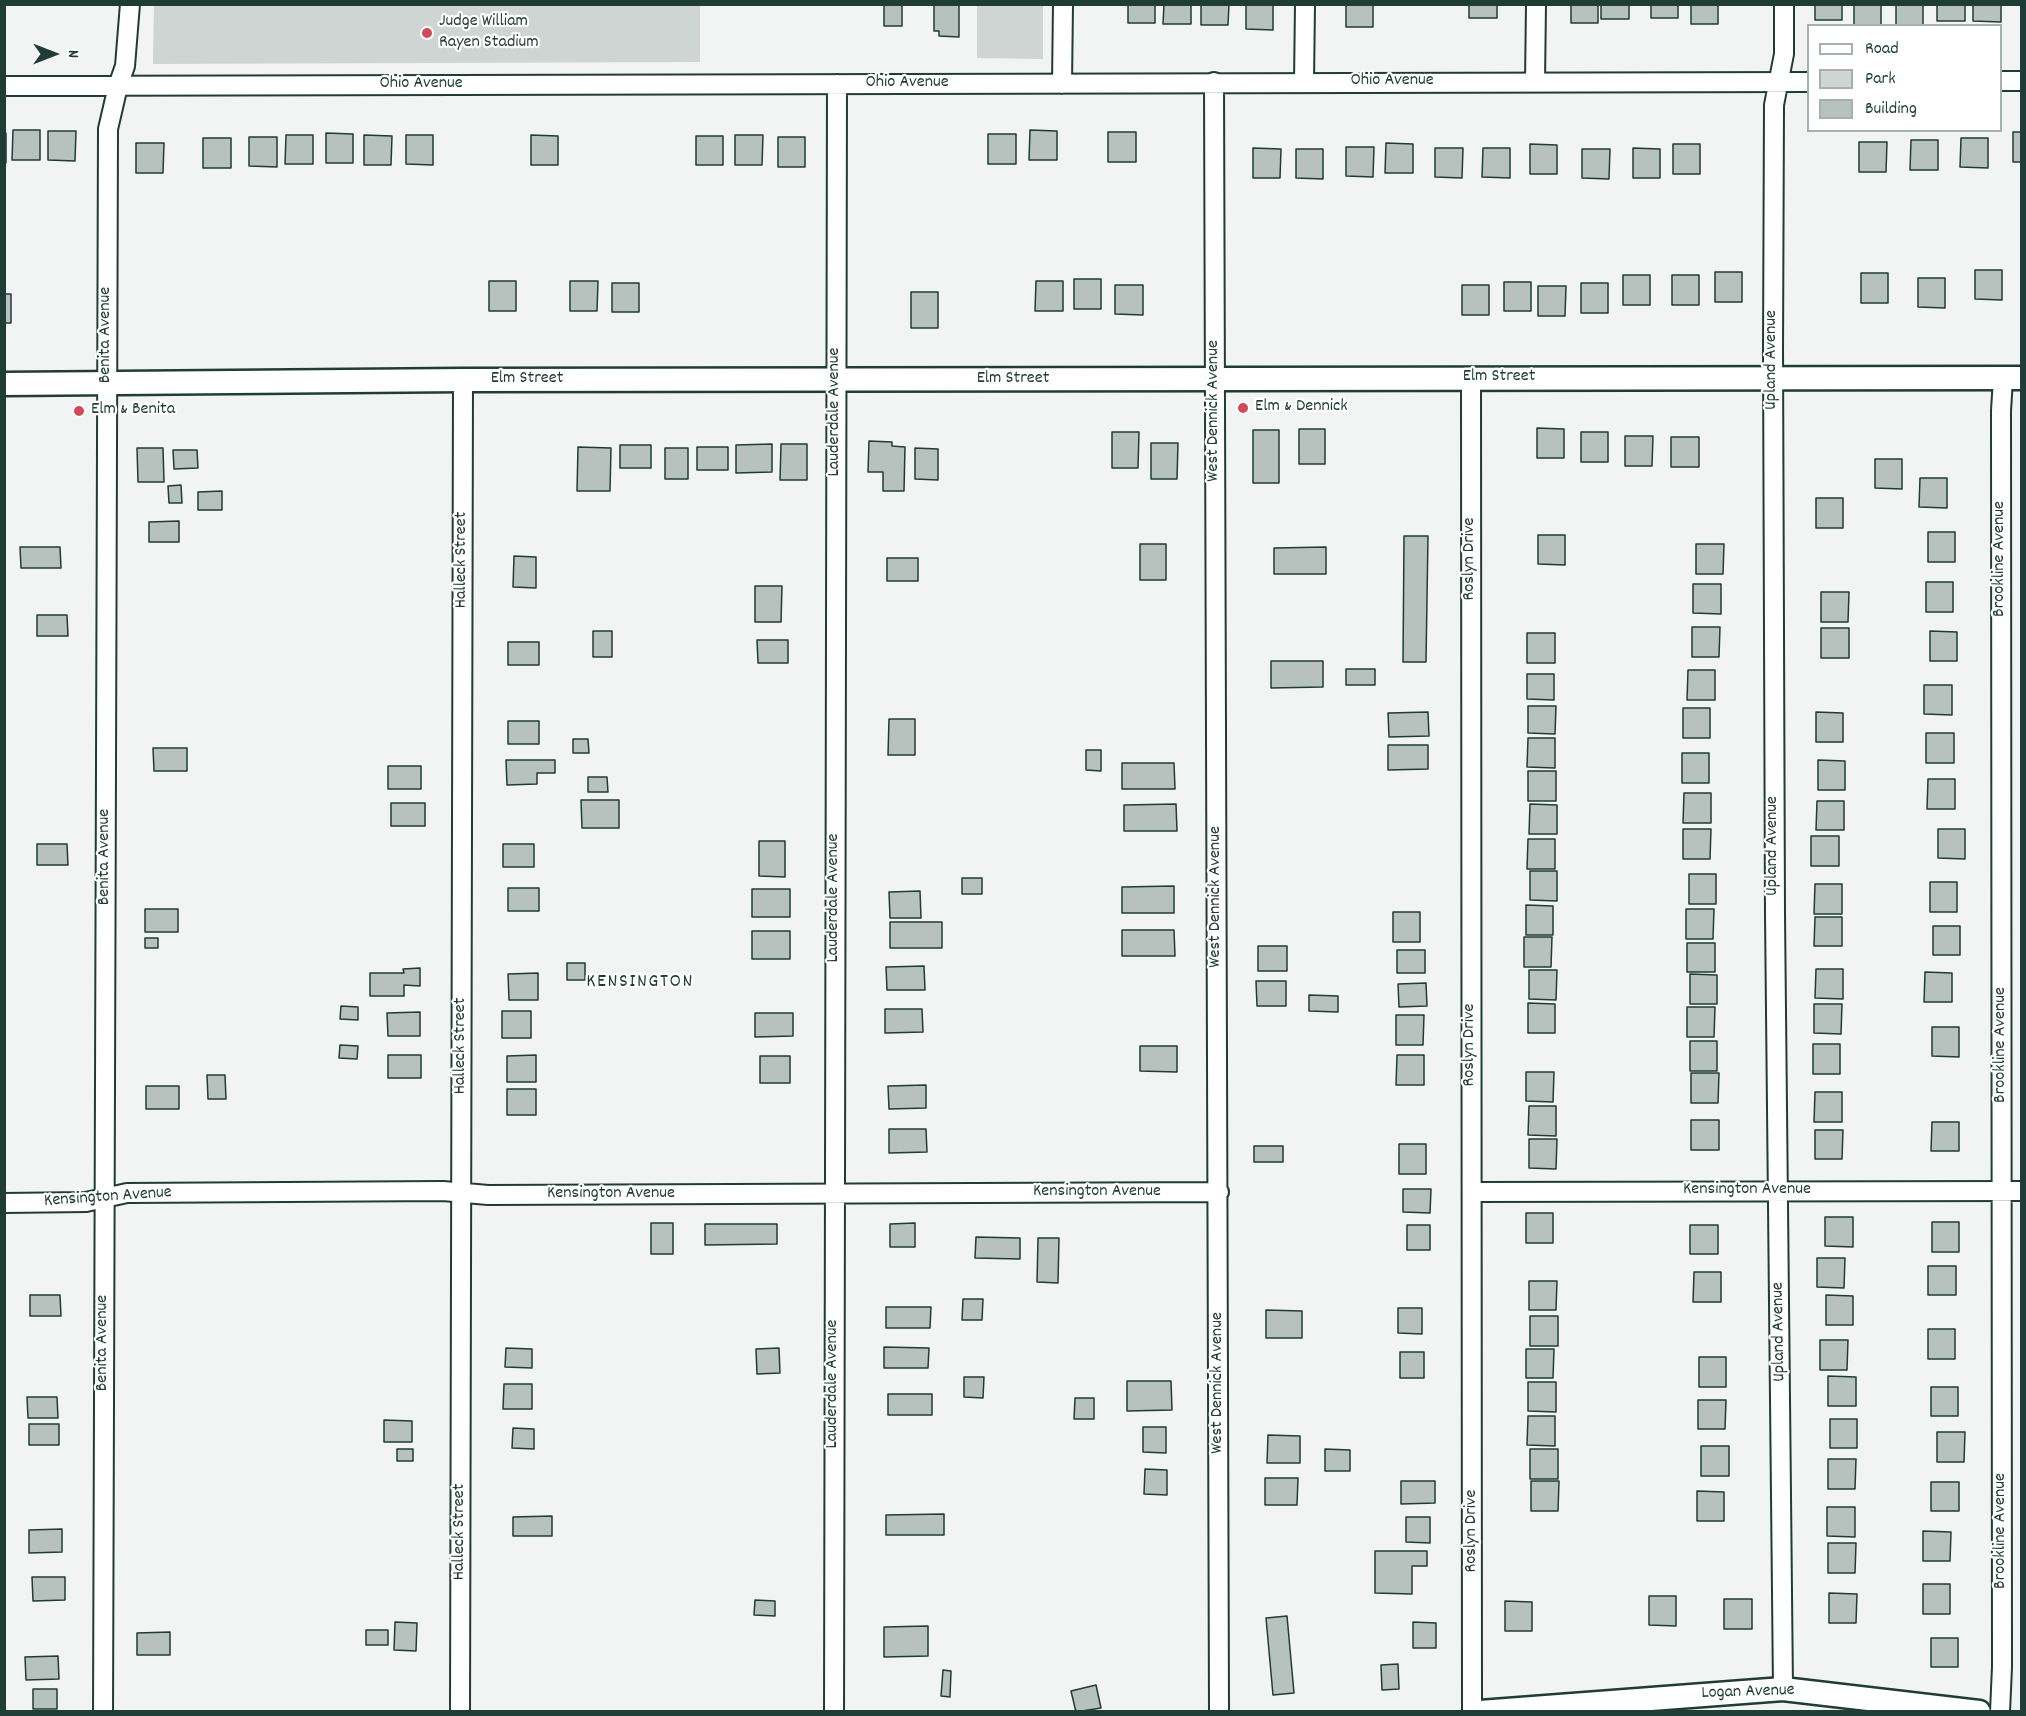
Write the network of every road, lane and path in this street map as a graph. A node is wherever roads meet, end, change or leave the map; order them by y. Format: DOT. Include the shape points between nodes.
graph roads {
  1 [pos="130,4"];
  2 [pos="1063,4"];
  3 [pos="1305,4"];
  4 [pos="1536,4"];
  5 [pos="1784,4"];
  6 [pos="2002,81"];
  7 [pos="2022,81"];
  8 [pos="1214,82"];
  9 [pos="1304,82"];
  10 [pos="1535,82"];
  11 [pos="1779,82"];
  12 [pos="1807,82"];
  13 [pos="837,84"];
  14 [pos="1062,84"];
  15 [pos="4,86"];
  16 [pos="118,86"];
  17 [pos="1471,378"];
  18 [pos="1773,378"];
  19 [pos="2012,378"];
  20 [pos="463,380"];
  21 [pos="1215,380"];
  22 [pos="837,381"];
  23 [pos="4,384"];
  24 [pos="107,384"];
  25 [pos="1778,1191"];
  26 [pos="2002,1191"];
  27 [pos="2022,1191"];
  28 [pos="1219,1192"];
  29 [pos="1472,1192"];
  30 [pos="461,1193"];
  31 [pos="835,1194"];
  32 [pos="105,1198"];
  33 [pos="4,1203"];
  34 [pos="1783,1689"];
  35 [pos="1909,1708"];
  36 [pos="103,1712"];
  37 [pos="460,1712"];
  38 [pos="834,1712"];
  39 [pos="1219,1712"];
  40 [pos="1472,1712"];
  41 [pos="1479,1712"];
  42 [pos="1979,1712"];
  43 [pos="2001,1712"];
  1 -- 16 [label="street, Benita Avenue" via="125,66"];
  2 -- 14 [label="street"];
  3 -- 9 [label="street"];
  4 -- 10 [label="street"];
  5 -- 11 [label="street, Upland Avenue" via="1784,54"];
  6 -- 7 [label="street"];
  8 -- 9 [label="street, Ohio Avenue"];
  8 -- 14 [label="street, Ohio Avenue"];
  8 -- 21 [label="street, West Dennick Avenue"];
  9 -- 10 [label="street, Ohio Avenue"];
  10 -- 11 [label="street, Ohio Avenue"];
  11 -- 12 [label="street, Ohio Avenue"];
  11 -- 18 [label="street, Upland Avenue" via="1774,105"];
  13 -- 14 [label="street, Ohio Avenue"];
  13 -- 16 [label="street, Ohio Avenue"];
  13 -- 22 [label="street, Lauderdale Avenue"];
  15 -- 16 [label="street, Ohio Avenue"];
  16 -- 24 [label="street, Benita Avenue" via="108,129"];
  17 -- 18 [label="street, Elm Street"];
  17 -- 21 [label="street, Elm Street"];
  17 -- 29 [label="street, Roslyn Drive"];
  18 -- 19 [label="street, Elm Street"];
  18 -- 25 [label="street, Upland Avenue"];
  19 -- 26 [label="street, Brookline Avenue" via="2001,411"];
  20 -- 22 [label="street, Elm Street"];
  20 -- 24 [label="street, Elm Street"];
  20 -- 30 [label="street, Halleck Street"];
  21 -- 22 [label="street, Elm Street"];
  21 -- 28 [label="street, West Dennick Avenue"];
  22 -- 31 [label="street, Lauderdale Avenue"];
  23 -- 24 [label="street, Elm Street"];
  24 -- 32 [label="street, Benita Avenue"];
  25 -- 26 [label="street, Kensington Avenue"];
  25 -- 29 [label="street, Kensington Avenue"];
  25 -- 34 [label="street, Upland Avenue"];
  26 -- 27 [label="street, Kensington Avenue"];
  26 -- 43 [label="street, Brookline Avenue"];
  28 -- 31 [label="street, Kensington Avenue"];
  28 -- 39 [label="street, West Dennick Avenue"];
  29 -- 40 [label="street, Roslyn Drive"];
  30 -- 31 [label="street, Kensington Avenue"];
  30 -- 32 [label="street, Kensington Avenue" via="127,1193"];
  30 -- 37 [label="street, Halleck Street"];
  31 -- 38 [label="street, Lauderdale Avenue"];
  32 -- 33 [label="street, Kensington Avenue" via="86,1202"];
  32 -- 36 [label="street, Benita Avenue"];
  34 -- 35 [label="street, Logan Avenue"];
  34 -- 41 [label="street, Logan Avenue"];
  35 -- 42 [label="street, Logan Avenue"];
}
